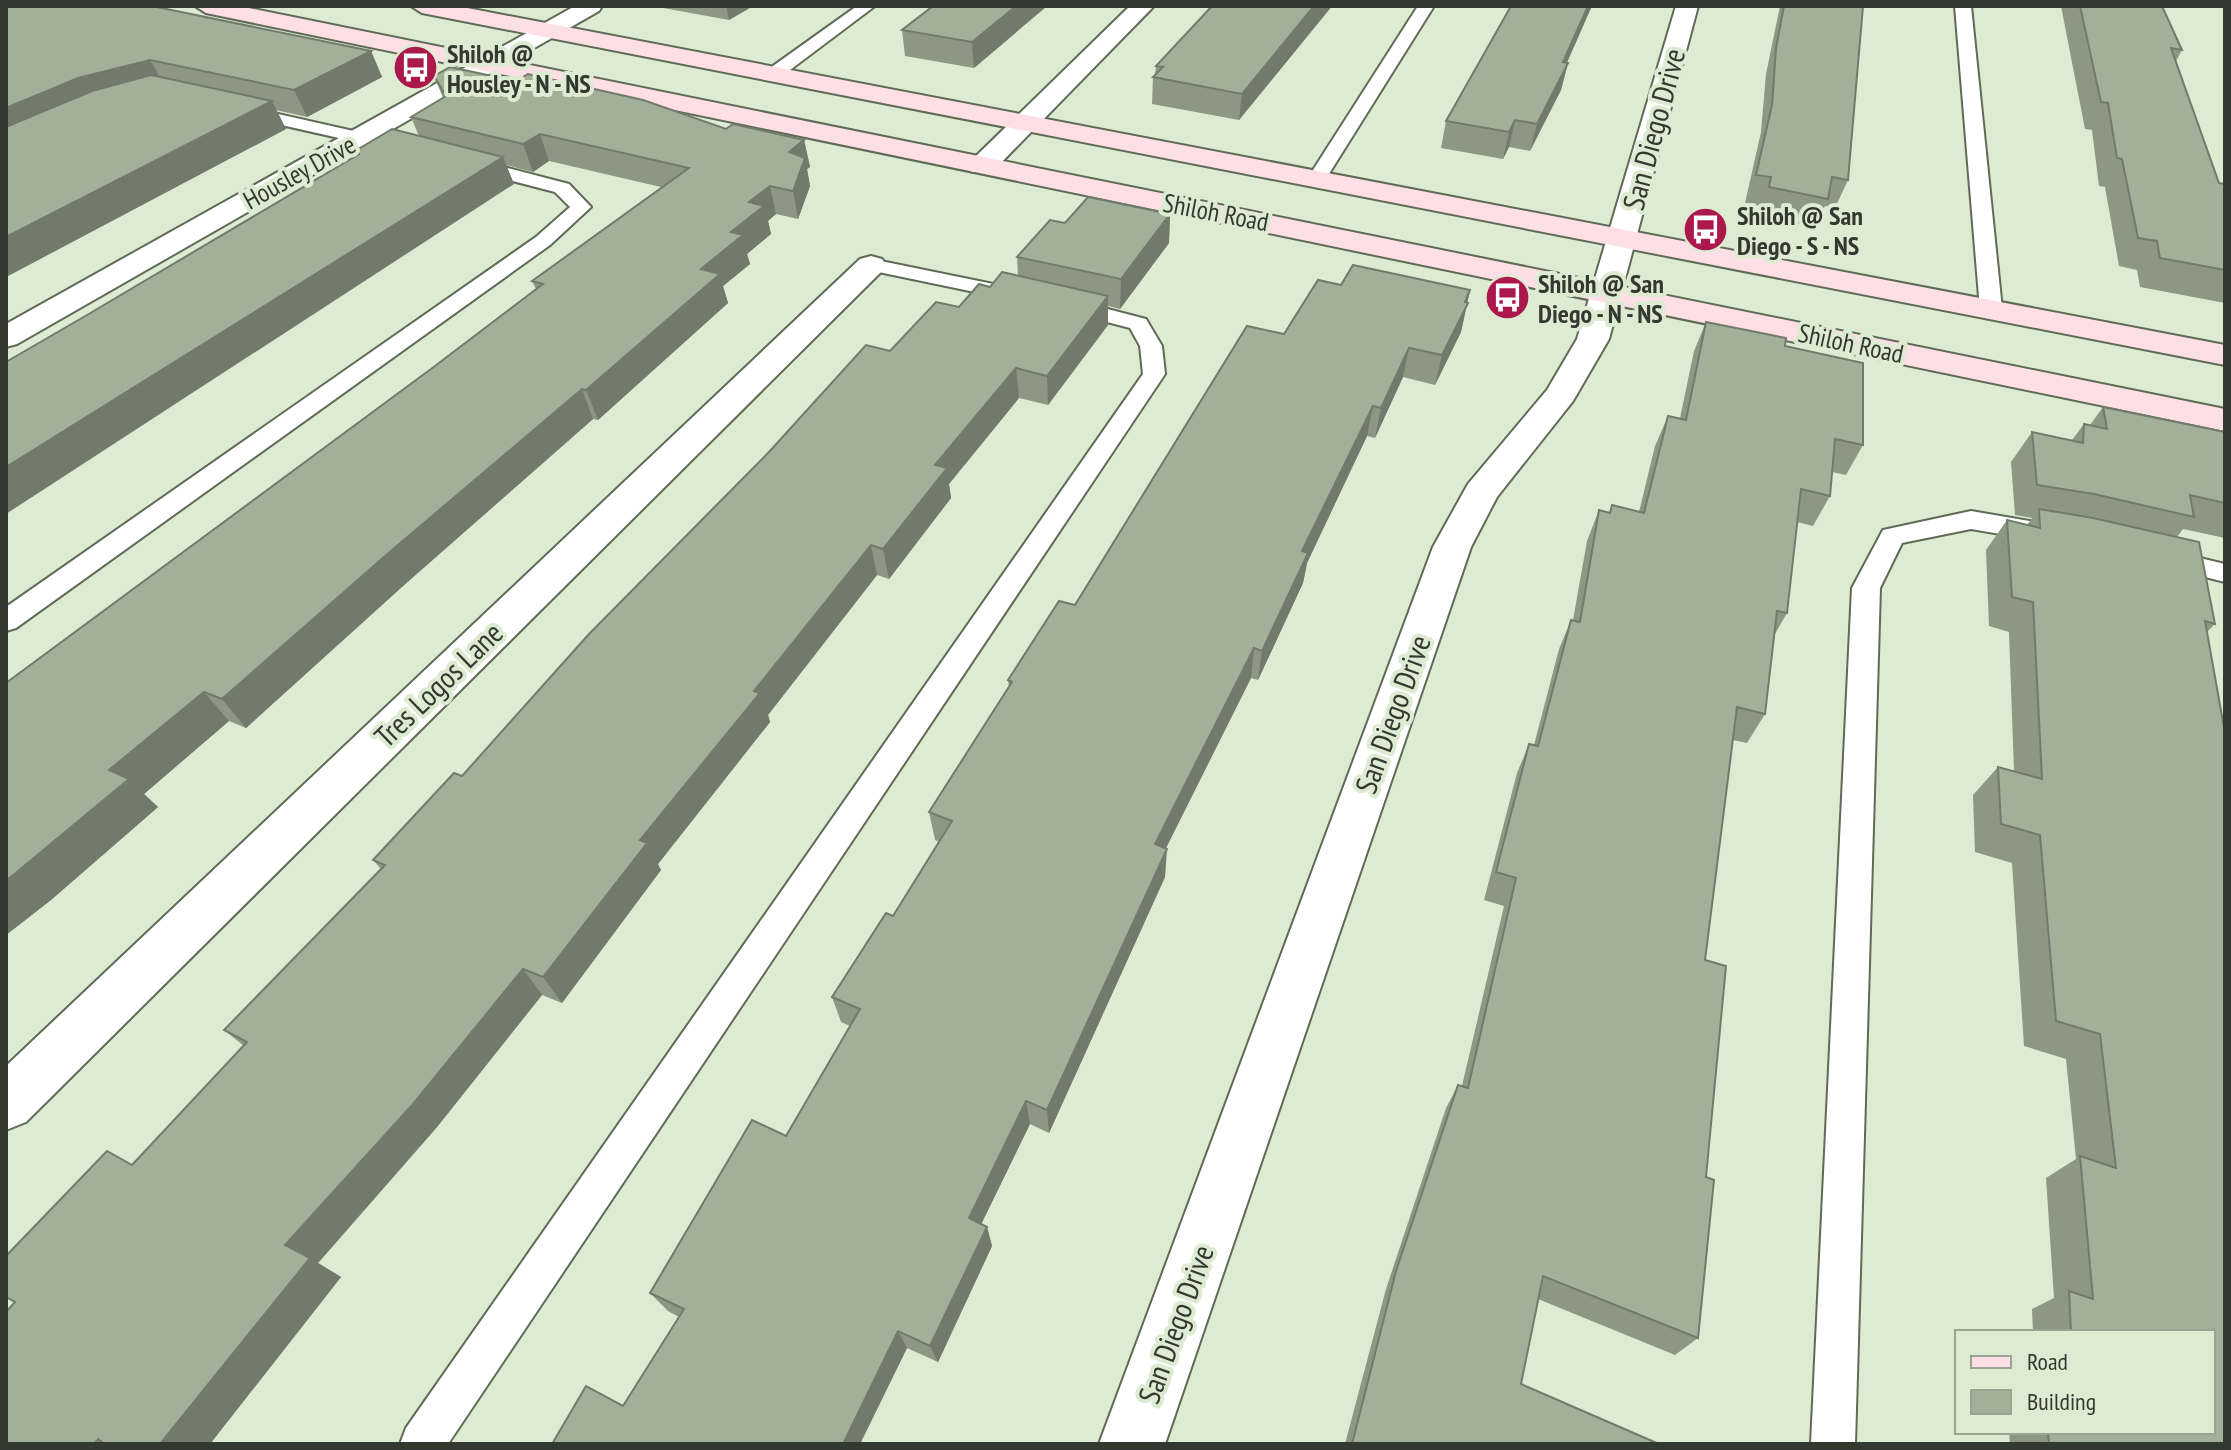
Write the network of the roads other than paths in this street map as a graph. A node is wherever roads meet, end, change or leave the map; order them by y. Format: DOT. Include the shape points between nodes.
graph roads {
  1 [pos="206,6"];
  2 [pos="422,6"];
  3 [pos="591,6"];
  4 [pos="867,6"];
  5 [pos="1143,6"];
  6 [pos="1426,6"];
  7 [pos="1687,6"];
  8 [pos="1963,6"];
  9 [pos="548,31"];
  10 [pos="487,65"];
  11 [pos="772,75"];
  12 [pos="226,107"];
  13 [pos="1024,124"];
  14 [pos="361,137"];
  15 [pos="407,149"];
  16 [pos="454,160"];
  17 [pos="982,166"];
  18 [pos="1315,181"];
  19 [pos="1623,238"];
  20 [pos="871,265"];
  21 [pos="1607,292"];
  22 [pos="1991,309"];
  23 [pos="6,337"];
  24 [pos="2225,355"];
  25 [pos="2225,420"];
  26 [pos="2070,536"];
  27 [pos="2132,551"];
  28 [pos="2225,573"];
  29 [pos="6,621"];
  30 [pos="6,1103"];
  31 [pos="422,1444"];
  32 [pos="1132,1444"];
  33 [pos="1833,1444"];
  1 -- 10 [label="main road, Shiloh Road"];
  2 -- 9 [label="main road, Shiloh Road"];
  3 -- 9 [label="street, Housley Drive"];
  4 -- 11 [label="lane"];
  5 -- 13 [label="street"];
  6 -- 18 [label="lane"];
  7 -- 19 [label="street, San Diego Drive"];
  8 -- 22 [label="lane"];
  9 -- 10 [label="street, Housley Drive"];
  9 -- 11 [label="main road, Shiloh Road"];
  10 -- 14 [label="street, Housley Drive"];
  10 -- 17 [label="main road, Shiloh Road"];
  11 -- 13 [label="main road, Shiloh Road"];
  12 -- 14 [label="lane"];
  13 -- 17 [label="street"];
  13 -- 18 [label="main road, Shiloh Road"];
  14 -- 15 [label="lane"];
  14 -- 23 [label="street, Housley Drive"];
  16 -- 29 [label="lane" via="562,188 581,207 543,241"];
  17 -- 21 [label="main road, Shiloh Road"];
  18 -- 19 [label="main road, Shiloh Road"];
  19 -- 21 [label="street, San Diego Drive"];
  19 -- 22 [label="main road, Shiloh Road"];
  20 -- 30 [label="street, Tres Logos Lane"];
  20 -- 31 [label="lane" via="1138,324 1151,346 1154,374"];
  21 -- 25 [label="main road, Shiloh Road"];
  21 -- 32 [label="street, San Diego Drive" via="1593,339 1561,394 1481,492 1452,547"];
  22 -- 24 [label="main road, Shiloh Road"];
  26 -- 33 [label="lane" via="1971,520 1892,536 1866,588"];
  27 -- 28 [label="lane"];
}
